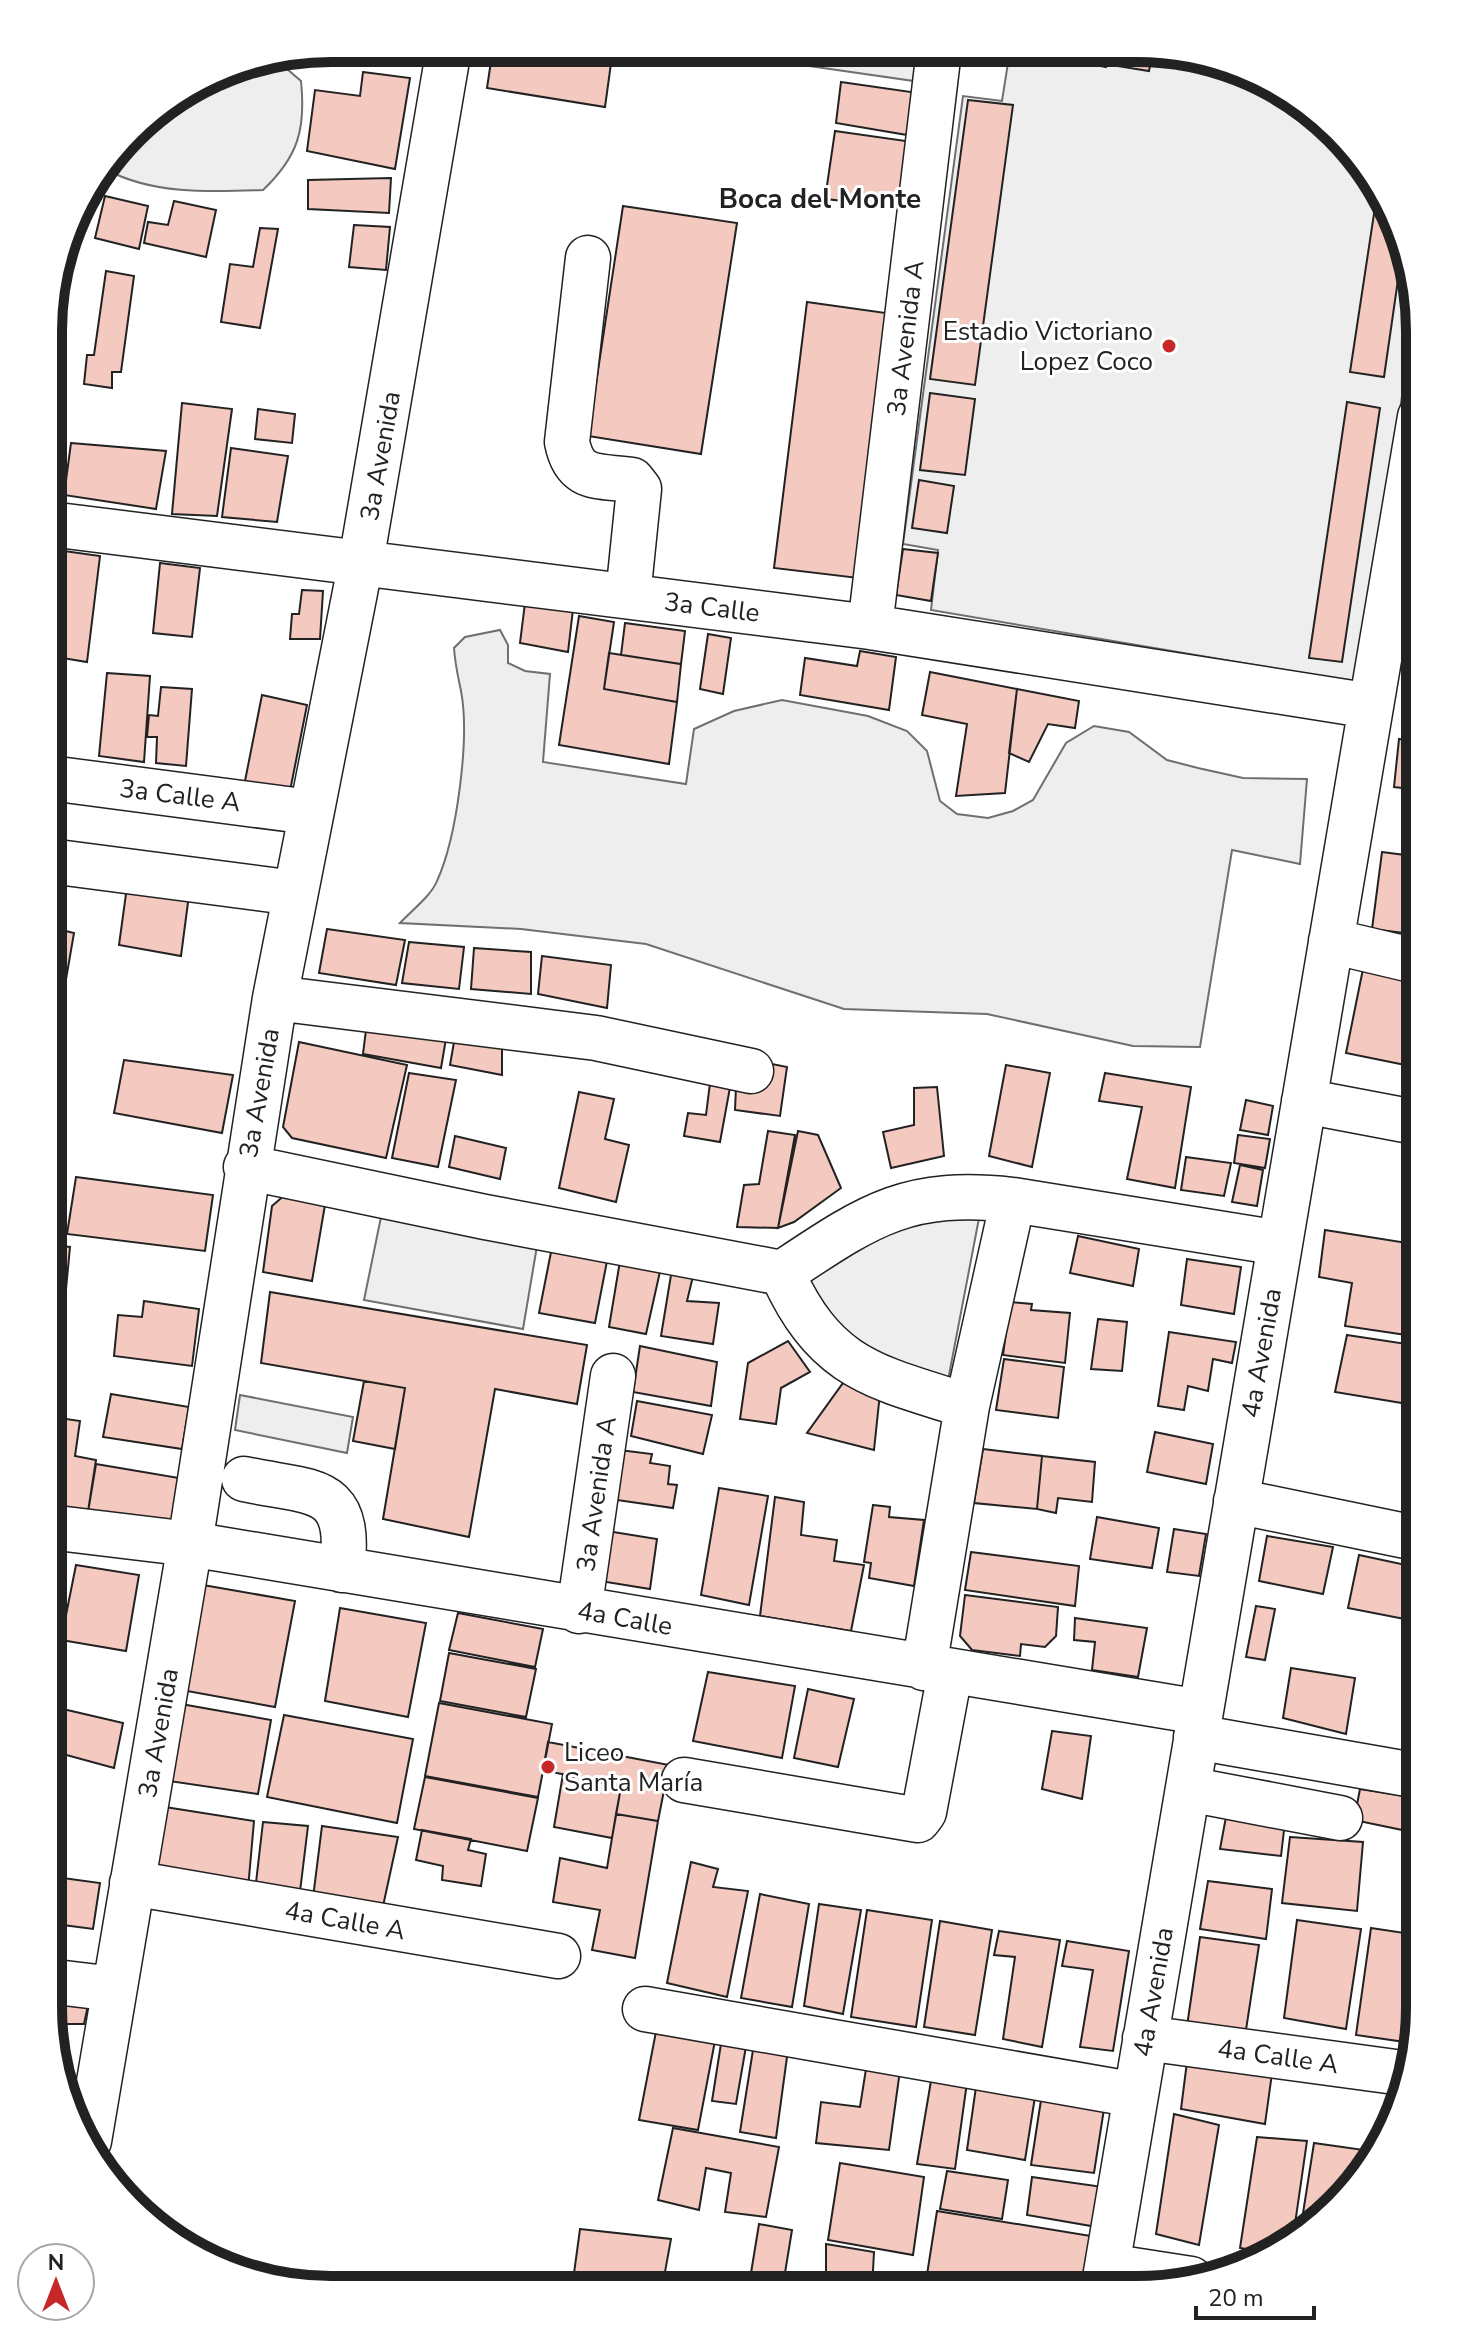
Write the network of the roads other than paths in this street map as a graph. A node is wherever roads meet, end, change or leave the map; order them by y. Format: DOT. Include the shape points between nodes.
graph roads {
  1 [pos="447,62"];
  2 [pos="938,62"];
  3 [pos="588,258"];
  4 [pos="1406,500"];
  5 [pos="62,525"];
  6 [pos="361,562"];
  7 [pos="628,596"];
  8 [pos="870,627"];
  9 [pos="1371,706"];
  10 [pos="62,780"];
  11 [pos="310,812"];
  12 [pos="62,863"];
  13 [pos="295,893"];
  14 [pos="1331,941"];
  15 [pos="1406,959"];
  16 [pos="275,998"];
  17 [pos="751,1071"];
  18 [pos="1304,1101"];
  19 [pos="1406,1120"];
  20 [pos="246,1167"];
  21 [pos="1013,1200"];
  22 [pos="1280,1243"];
  23 [pos="782,1273"];
  24 [pos="613,1376"];
  25 [pos="967,1406"];
  26 [pos="244,1479"];
  27 [pos="1236,1501"];
  28 [pos="62,1529"];
  29 [pos="1405,1536"];
  30 [pos="190,1544"];
  31 [pos="342,1570"];
  32 [pos="579,1611"];
  33 [pos="937,1671"];
  34 [pos="1198,1725"];
  35 [pos="1405,1773"];
  36 [pos="684,1780"];
  37 [pos="1188,1789"];
  38 [pos="1340,1818"];
  39 [pos="132,1883"];
  40 [pos="558,1956"];
  41 [pos="62,1983"];
  42 [pos="114,1989"];
  43 [pos="645,2009"];
  44 [pos="1145,2038"];
  45 [pos="1398,2072"];
  46 [pos="1136,2095"];
  47 [pos="88,2121"];
  48 [pos="1105,2276"];
  1 -- 6 [label="street, 3a Avenida"];
  2 -- 8 [label="street, 3a Avenida A"];
  3 -- 7 [label="street" via="567,442 573,466 582,473 632,480 639,489"];
  4 -- 9 [label="street, 4a Avenida"];
  5 -- 6 [label="street, 3a Calle"];
  6 -- 7 [label="street, 3a Calle"];
  6 -- 11 [label="street, 3a Avenida"];
  7 -- 8 [label="street, 3a Calle"];
  8 -- 9 [label="street, 3a Calle"];
  9 -- 14 [label="street, 4a Avenida"];
  10 -- 11 [label="street, 3a Calle A"];
  11 -- 13 [label="street, 3a Avenida"];
  12 -- 13 [label="street"];
  13 -- 16 [label="street, 3a Avenida"];
  14 -- 15 [label="street"];
  14 -- 18 [label="street, 4a Avenida"];
  16 -- 17 [label="street" via="596,1038"];
  16 -- 20 [label="street, 3a Avenida"];
  18 -- 19 [label="street"];
  18 -- 22 [label="street, 4a Avenida"];
  20 -- 23 [label="street"];
  20 -- 30 [label="street, 3a Avenida"];
  21 -- 22 [label="street"];
  21 -- 23 [label="street" via="935,1197 905,1204 842,1234"];
  21 -- 25 [label="street"];
  22 -- 27 [label="street, 4a Avenida"];
  23 -- 25 [label="street" via="805,1318 856,1367"];
  24 -- 32 [label="street, 3a Avenida A"];
  25 -- 33 [label="street"];
  26 -- 31 [label="street" via="319,1495 336,1506 344,1523"];
  27 -- 29 [label="street"];
  27 -- 34 [label="street, 4a Avenida"];
  28 -- 30 [label="street, 4a Calle"];
  30 -- 31 [label="street, 4a Calle"];
  30 -- 39 [label="street, 3a Avenida"];
  31 -- 32 [label="street, 4a Calle"];
  32 -- 33 [label="street, 4a Calle"];
  33 -- 34 [label="street, 4a Calle"];
  33 -- 36 [label="street" via="924,1812 918,1820"];
  34 -- 35 [label="street, 4a Calle"];
  34 -- 37 [label="street, 4a Avenida"];
  37 -- 38 [label="street"];
  37 -- 44 [label="street, 4a Avenida"];
  39 -- 40 [label="street, 4a Calle A"];
  39 -- 42 [label="street, 3a Avenida"];
  41 -- 42 [label="street"];
  42 -- 47 [label="street, 3a Avenida"];
  43 -- 46 [label="street"];
  44 -- 45 [label="street, 4a Calle A"];
  44 -- 46 [label="street, 4a Avenida"];
  46 -- 48 [label="street, 4a Avenida"];
}
